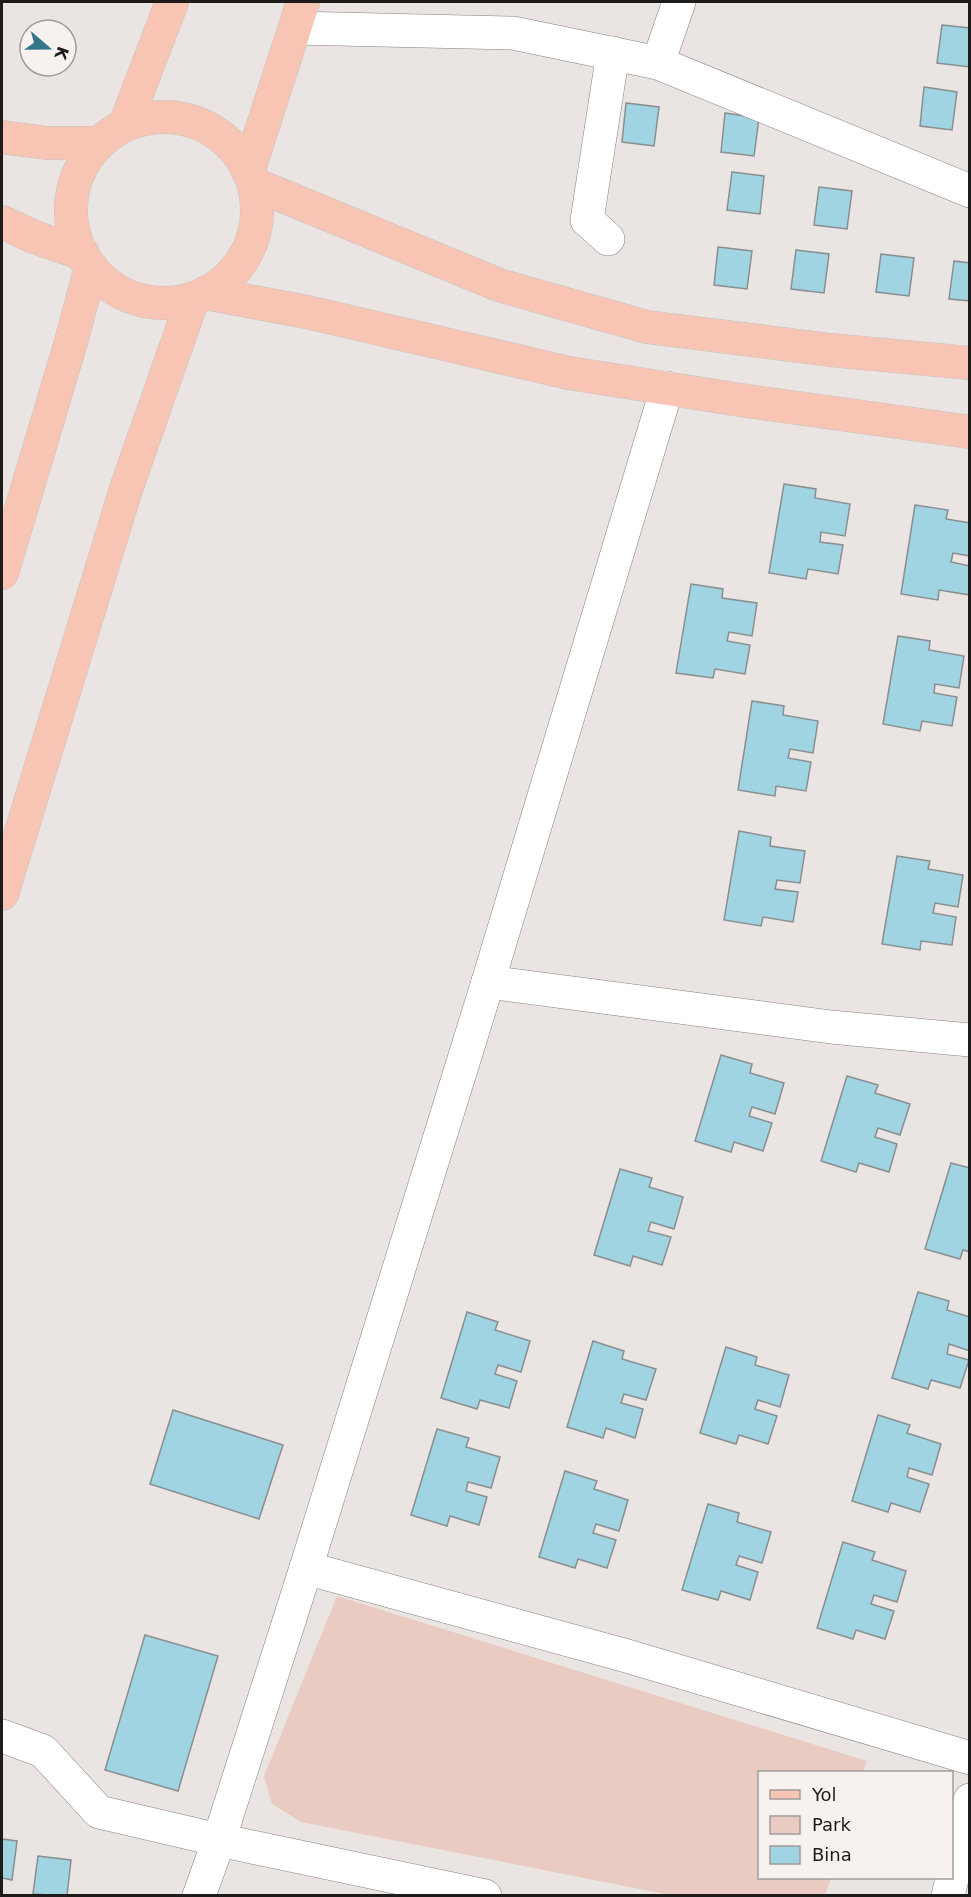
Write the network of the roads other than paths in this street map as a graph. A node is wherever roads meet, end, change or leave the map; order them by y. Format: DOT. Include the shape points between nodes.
graph roads {
  1 [pos="172,2"];
  2 [pos="679,2"];
  3 [pos="299,15"];
  4 [pos="613,53"];
  5 [pos="658,63"];
  6 [pos="125,125"];
  7 [pos="2,137"];
  8 [pos="98,143"];
  9 [pos="251,178"];
  10 [pos="969,191"];
  11 [pos="2,222"];
  12 [pos="608,239"];
  13 [pos="87,261"];
  14 [pos="199,296"];
  15 [pos="969,363"];
  16 [pos="667,388"];
  17 [pos="969,432"];
  18 [pos="2,573"];
  19 [pos="2,894"];
  20 [pos="488,982"];
  21 [pos="969,1040"];
  22 [pos="306,1569"];
  23 [pos="2,1736"];
  24 [pos="969,1758"];
  25 [pos="969,1800"];
  26 [pos="219,1840"];
  27 [pos="953,1873"];
  28 [pos="952,1879"];
  29 [pos="383,1885"];
  30 [pos="199,1896"];
  31 [pos="485,1896"];
  32 [pos="948,1896"];
  1 -- 6 [label="main road"];
  2 -- 5 [label="street"];
  3 -- 4 [label="street" via="513,33"];
  3 -- 9 [label="main road"];
  4 -- 5 [label="street"];
  4 -- 12 [label="street" via="586,220"];
  5 -- 10 [label="street"];
  6 -- 8 [label="main road"];
  6 -- 9 [label="main road" via="156,116 188,119 218,132 240,155"];
  7 -- 8 [label="main road" via="47,143"];
  8 -- 13 [label="main road" via="80,169 71,200 73,232"];
  9 -- 14 [label="main road" via="257,216 250,248 231,274"];
  9 -- 15 [label="main road" via="499,285 647,327"];
  11 -- 13 [label="main road"];
  13 -- 14 [label="main road" via="104,282 127,296 153,303 180,302"];
  13 -- 18 [label="main road" via="71,342"];
  14 -- 16 [label="main road" via="307,312 569,373"];
  14 -- 19 [label="main road" via="126,489"];
  16 -- 17 [label="main road"];
  16 -- 20 [label="street"];
  20 -- 21 [label="street" via="831,1027"];
  20 -- 22 [label="street"];
  22 -- 24 [label="street" via="627,1656"];
  22 -- 26 [label="street"];
  23 -- 26 [label="street" via="43,1751 99,1812"];
  25 -- 27 [label="street"];
  26 -- 29 [label="street"];
  26 -- 30 [label="street"];
  28 -- 32 [label="street"];
  29 -- 31 [label="street"];
}
